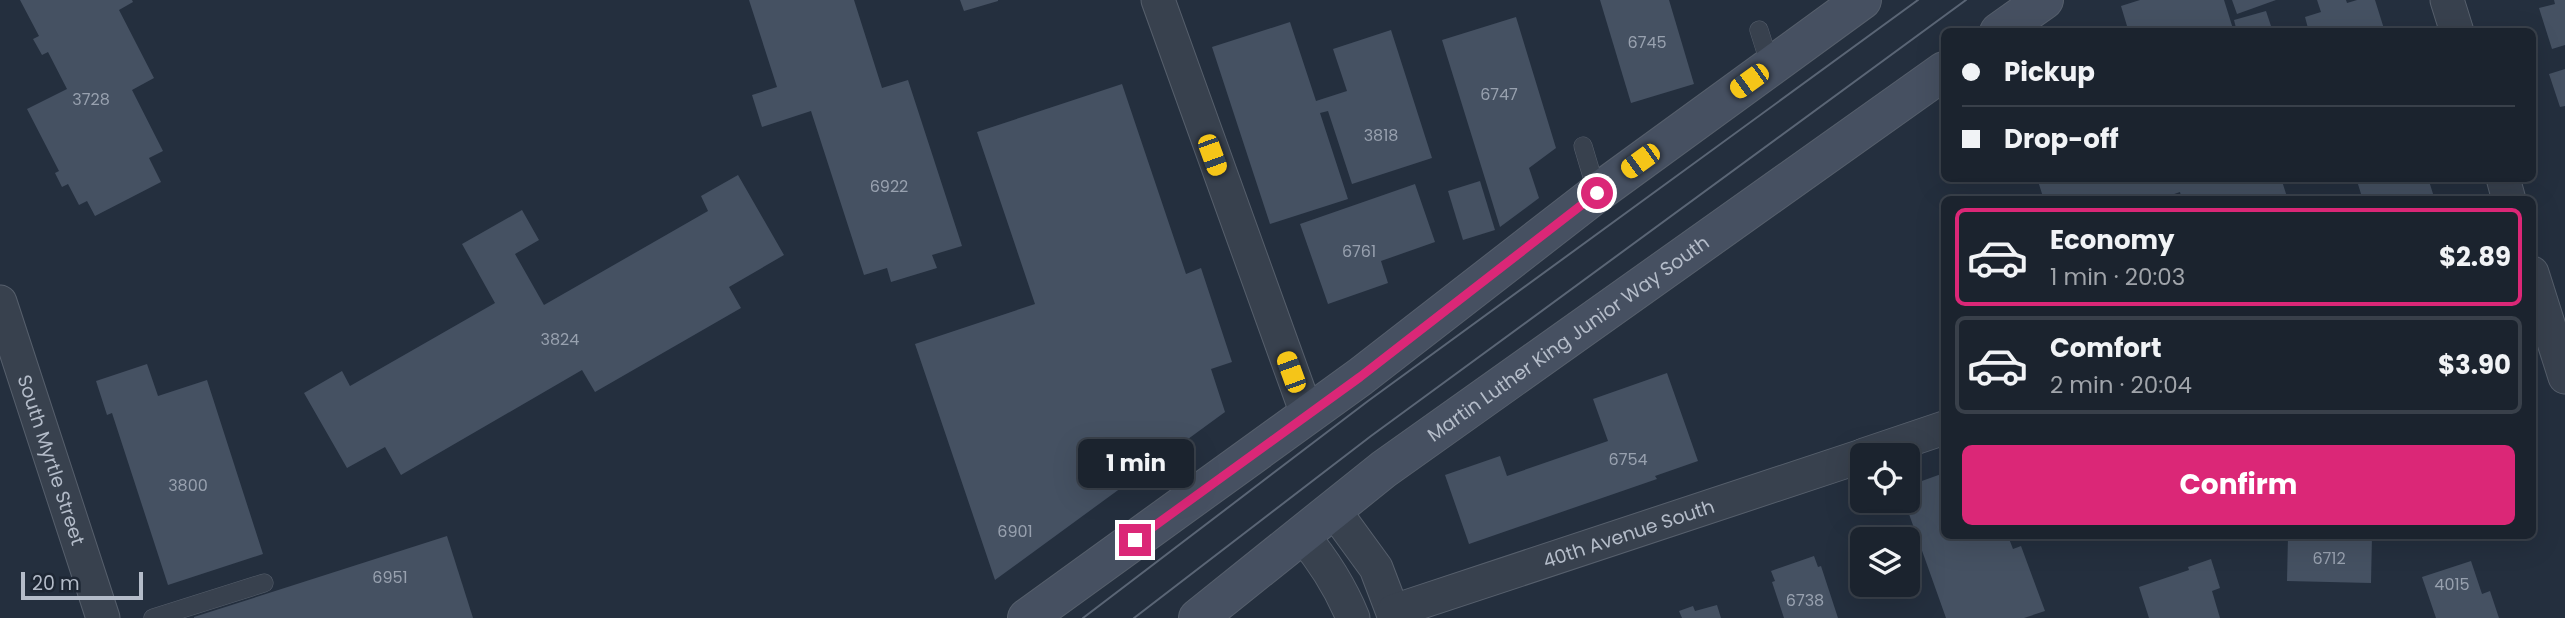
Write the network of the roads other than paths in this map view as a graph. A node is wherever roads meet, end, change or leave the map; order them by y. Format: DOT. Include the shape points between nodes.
graph roads {
  1 [pos="1158,0"];
  2 [pos="1861,0"];
  3 [pos="2043,0"];
  4 [pos="2447,0"];
  5 [pos="2004,28"];
  6 [pos="2456,28"];
  7 [pos="1759,30"];
  8 [pos="1770,65"];
  9 [pos="1941,73"];
  10 [pos="1583,146"];
  11 [pos="1597,193"];
  12 [pos="2536,286"];
  13 [pos="0,302"];
  14 [pos="2565,377"];
  15 [pos="1307,414"];
  16 [pos="1941,429"];
  17 [pos="1899,443"];
  18 [pos="1850,459"];
  19 [pos="1333,509"];
  20 [pos="1302,535"];
  21 [pos="264,583"];
  22 [pos="1394,615"];
  23 [pos="103,618"];
  24 [pos="153,618"];
  25 [pos="1027,618"];
  26 [pos="1198,618"];
  27 [pos="1353,618"];
  1 -- 15 [label="street"];
  2 -- 8 [label="main road"];
  3 -- 5 [label="main road"];
  4 -- 6 [label="street"];
  7 -- 8 [label="lane"];
  8 -- 11 [label="main road"];
  9 -- 19 [label="main road, Martin Luther King Junior Way South"];
  10 -- 11 [label="lane"];
  11 -- 15 [label="main road"];
  12 -- 14 [label="street"];
  13 -- 23 [label="street, South Myrtle Street"];
  15 -- 25 [label="main road"];
  16 -- 17 [label="street, 40th Avenue South"];
  18 -- 22 [label="street, 40th Avenue South"];
  19 -- 20 [label="main road, Martin Luther King Junior Way South"];
  19 -- 22 [label="street" via="1376,568"];
  20 -- 26 [label="main road, Martin Luther King Junior Way South"];
  20 -- 27 [label="street" via="1342,590"];
  21 -- 24 [label="lane"];
}
